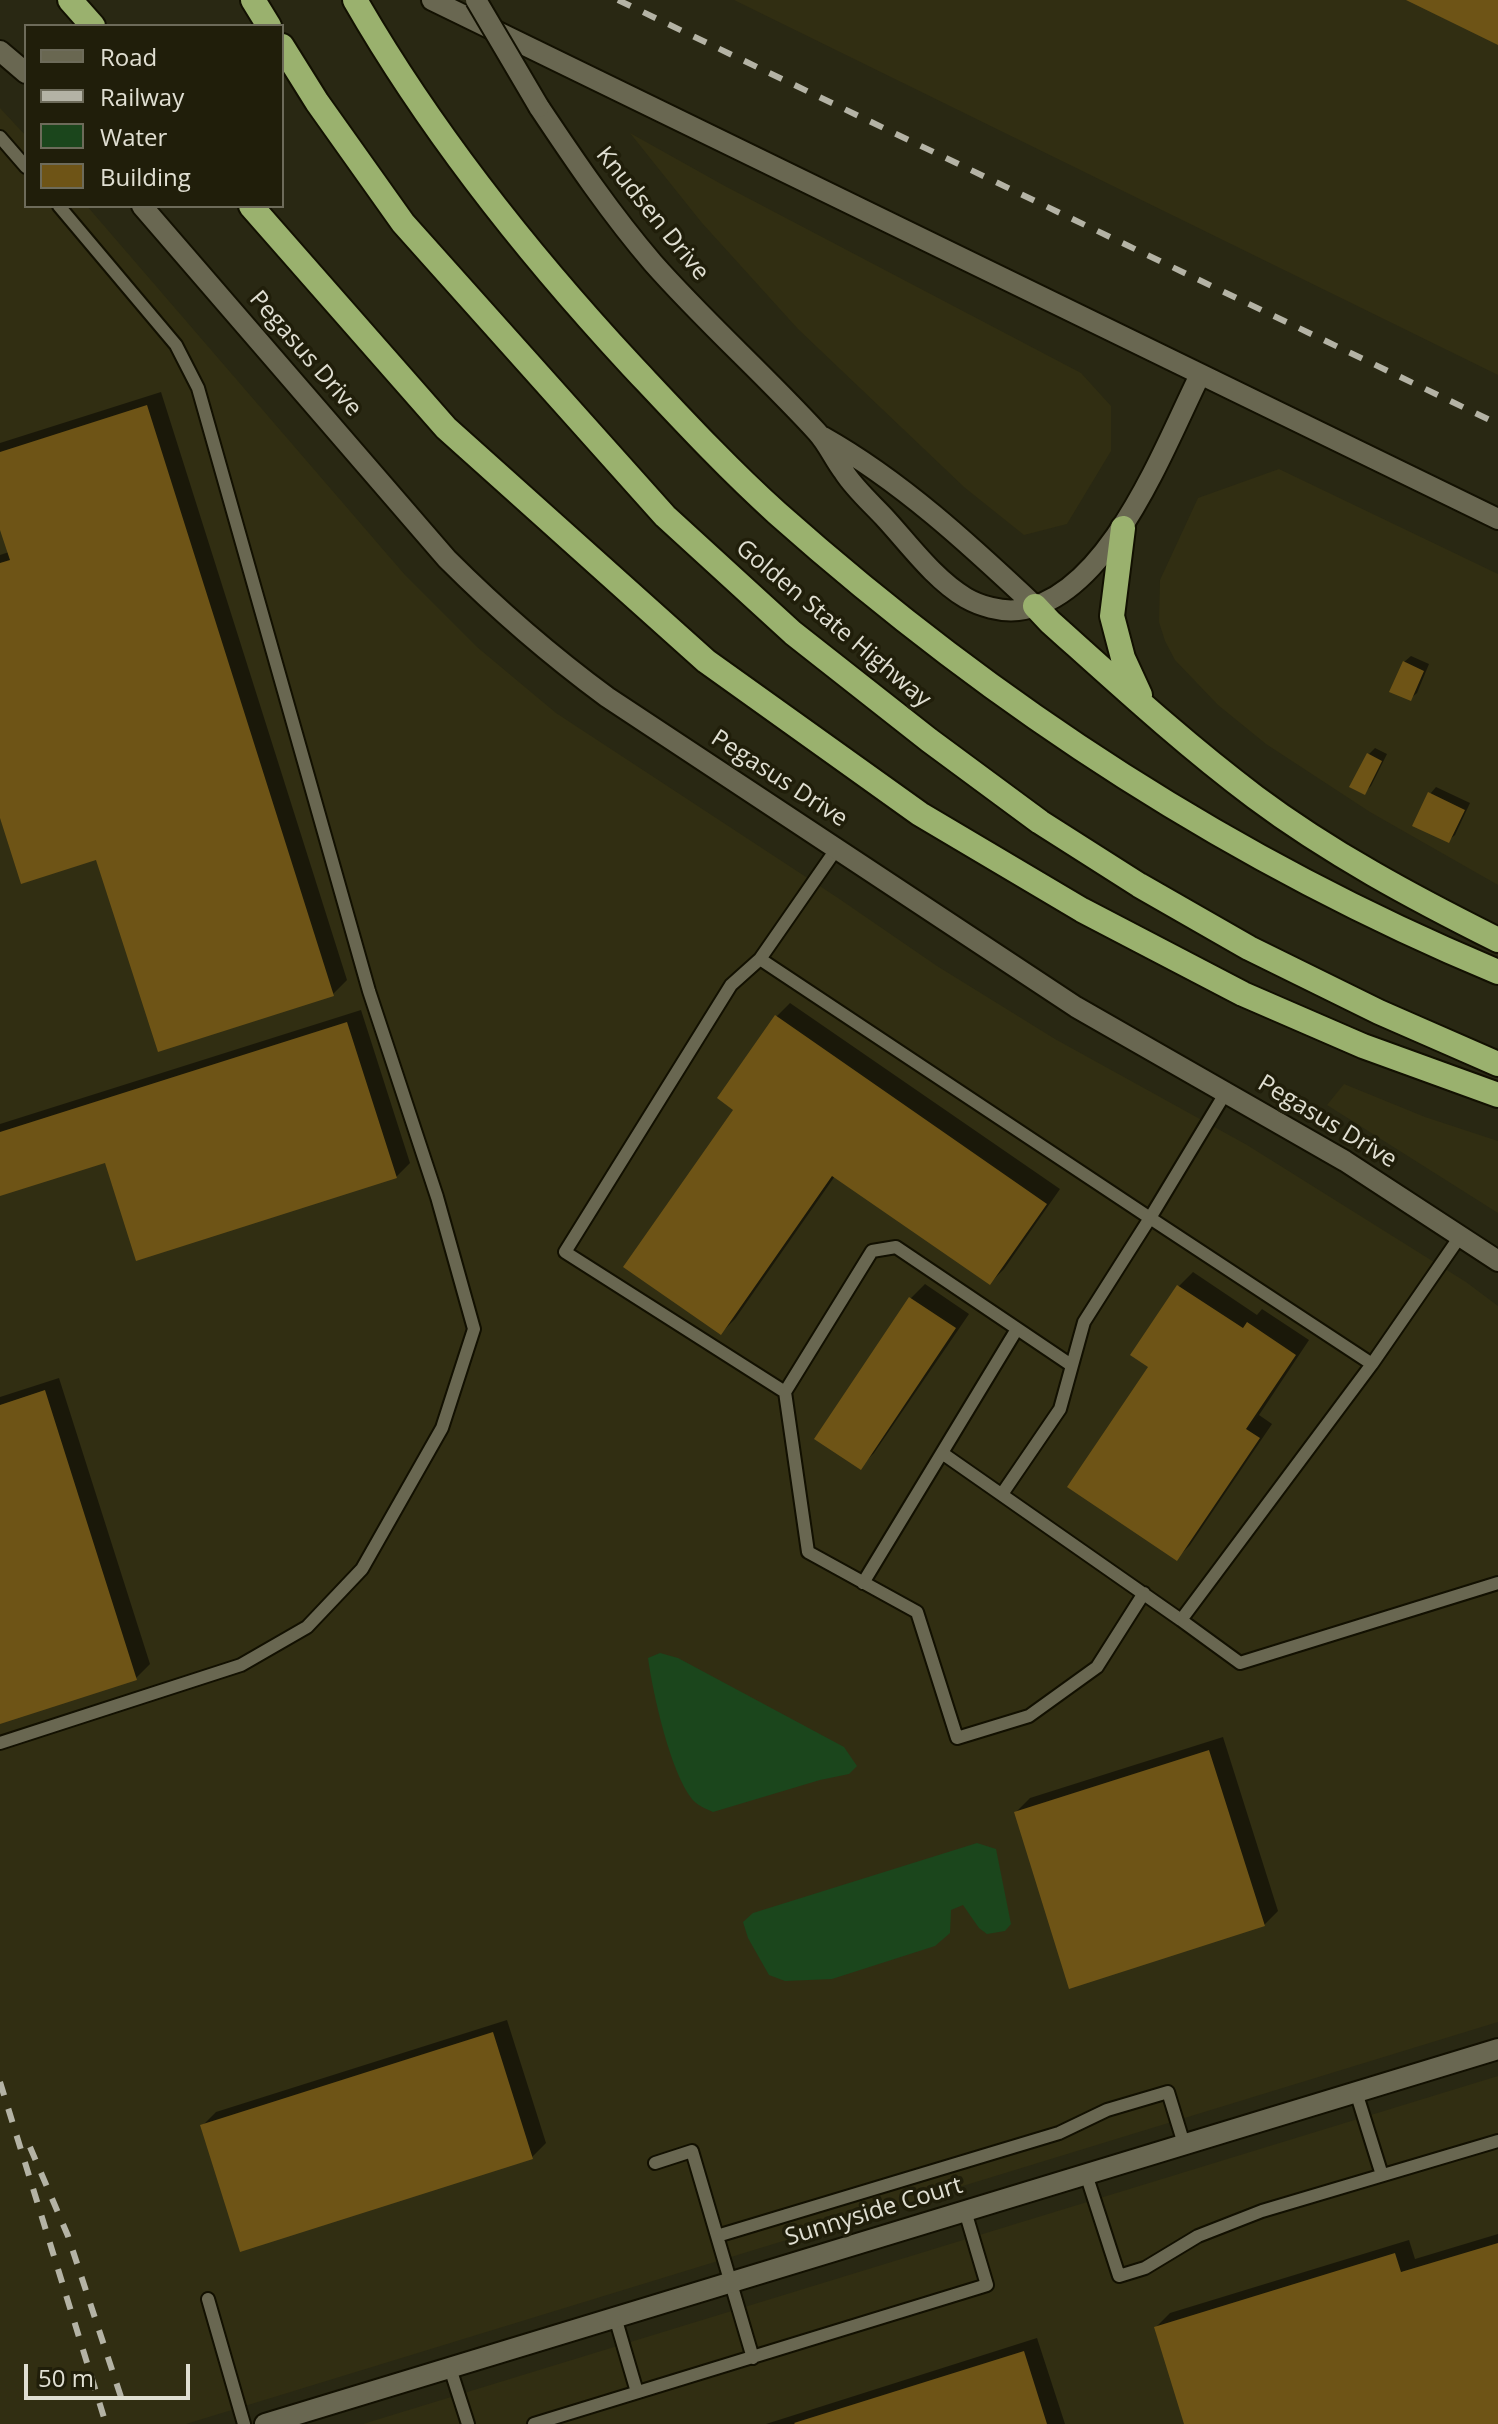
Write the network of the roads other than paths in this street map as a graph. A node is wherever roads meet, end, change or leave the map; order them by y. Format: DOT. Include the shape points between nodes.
graph roads {
  1 [pos="253,0"];
  2 [pos="355,0"];
  3 [pos="432,0"];
  4 [pos="476,0"];
  5 [pos="73,2"];
  6 [pos="91,24"];
  7 [pos="268,24"];
  8 [pos="284,49"];
  9 [pos="0,51"];
  10 [pos="24,71"];
  11 [pos="0,137"];
  12 [pos="24,165"];
  13 [pos="61,208"];
  14 [pos="144,208"];
  15 [pos="253,208"];
  16 [pos="1200,375"];
  17 [pos="819,435"];
  18 [pos="1498,519"];
  19 [pos="1123,528"];
  20 [pos="1035,606"];
  21 [pos="1146,708"];
  22 [pos="837,848"];
  23 [pos="1498,940"];
  24 [pos="760,959"];
  25 [pos="1498,972"];
  26 [pos="1498,1064"];
  27 [pos="1226,1092"];
  28 [pos="1498,1095"];
  29 [pos="1150,1218"];
  30 [pos="1461,1235"];
  31 [pos="1498,1261"];
  32 [pos="1017,1329"];
  33 [pos="1372,1364"];
  34 [pos="1071,1365"];
  35 [pos="785,1392"];
  36 [pos="942,1453"];
  37 [pos="1002,1494"];
  38 [pos="863,1583"];
  39 [pos="1498,1583"];
  40 [pos="1144,1593"];
  41 [pos="1181,1620"];
  42 [pos="0,1743"];
  43 [pos="1498,2049"];
  44 [pos="1356,2092"];
  45 [pos="1498,2141"];
  46 [pos="1184,2144"];
  47 [pos="655,2163"];
  48 [pos="1086,2174"];
  49 [pos="1382,2175"];
  50 [pos="965,2211"];
  51 [pos="717,2236"];
  52 [pos="732,2282"];
  53 [pos="208,2299"];
  54 [pos="615,2317"];
  55 [pos="753,2358"];
  56 [pos="450,2368"];
  57 [pos="637,2392"];
  58 [pos="244,2424"];
  59 [pos="265,2424"];
  60 [pos="468,2424"];
  61 [pos="534,2424"];
  1 -- 7 [label="highway"];
  2 -- 25 [label="highway, Golden State Highway" via="487,196 583,312 775,511 926,639 1119,775 1265,861 1415,937"];
  3 -- 16 [label="street"];
  4 -- 17 [label="street, Knudsen Drive, bridge" via="578,165 651,260"];
  5 -- 6 [label="highway"];
  8 -- 26 [label="highway, Golden State Highway" via="403,223 665,516 793,633 1027,813 1139,885 1249,948"];
  9 -- 10 [label="street"];
  11 -- 12 [label="lane"];
  13 -- 42 [label="lane" via="176,345 198,388 369,991 474,1329 442,1428 362,1569 307,1627 241,1665"];
  14 -- 22 [label="street, Pegasus Drive" via="447,559 497,609 607,697"];
  15 -- 28 [label="highway" via="446,428 706,661 920,814 1082,910 1243,994 1363,1046"];
  16 -- 18 [label="street"];
  16 -- 19 [label="street, Knudsen Drive"];
  17 -- 20 [label="street, Knudsen Drive" via="898,487"];
  17 -- 20 [label="street, Knudsen Drive" via="845,475 956,591 987,607"];
  19 -- 20 [label="street, Knudsen Drive" via="1083,576"];
  19 -- 21 [label="highway" via="1112,616 1123,658"];
  20 -- 21 [label="highway"];
  21 -- 23 [label="highway" via="1290,820 1427,905"];
  22 -- 24 [label="lane"];
  22 -- 27 [label="street, Pegasus Drive" via="1076,1007"];
  24 -- 29 [label="lane"];
  24 -- 35 [label="lane" via="731,985 565,1252"];
  27 -- 29 [label="lane"];
  27 -- 30 [label="street, Pegasus Drive"];
  29 -- 33 [label="lane"];
  29 -- 34 [label="lane" via="1084,1322"];
  30 -- 31 [label="street, Pegasus Drive"];
  30 -- 33 [label="lane"];
  32 -- 34 [label="lane"];
  32 -- 35 [label="lane" via="896,1247 872,1251"];
  32 -- 36 [label="lane"];
  33 -- 41 [label="lane"];
  34 -- 37 [label="lane" via="1060,1409"];
  35 -- 38 [label="lane" via="808,1552"];
  36 -- 37 [label="lane"];
  36 -- 38 [label="lane"];
  37 -- 40 [label="lane"];
  38 -- 40 [label="lane" via="917,1612 957,1738 1029,1716 1097,1667"];
  39 -- 41 [label="lane" via="1240,1663"];
  40 -- 41 [label="lane"];
  43 -- 44 [label="street, Sunnyside Court"];
  44 -- 46 [label="street, Sunnyside Court"];
  44 -- 49 [label="lane"];
  45 -- 49 [label="lane"];
  46 -- 48 [label="street, Sunnyside Court"];
  46 -- 51 [label="lane" via="1168,2092 1107,2110 1059,2133"];
  47 -- 51 [label="lane" via="692,2151"];
  48 -- 49 [label="lane" via="1119,2276 1262,2211"];
  48 -- 50 [label="street, Sunnyside Court"];
  50 -- 52 [label="street, Sunnyside Court"];
  50 -- 55 [label="lane" via="987,2285"];
  51 -- 52 [label="lane"];
  52 -- 54 [label="street, Sunnyside Court"];
  52 -- 55 [label="lane"];
  53 -- 58 [label="lane"];
  54 -- 56 [label="street, Sunnyside Court"];
  54 -- 57 [label="lane"];
  55 -- 57 [label="lane"];
  56 -- 59 [label="street, Sunnyside Court"];
  56 -- 60 [label="lane"];
  57 -- 61 [label="lane"];
}
